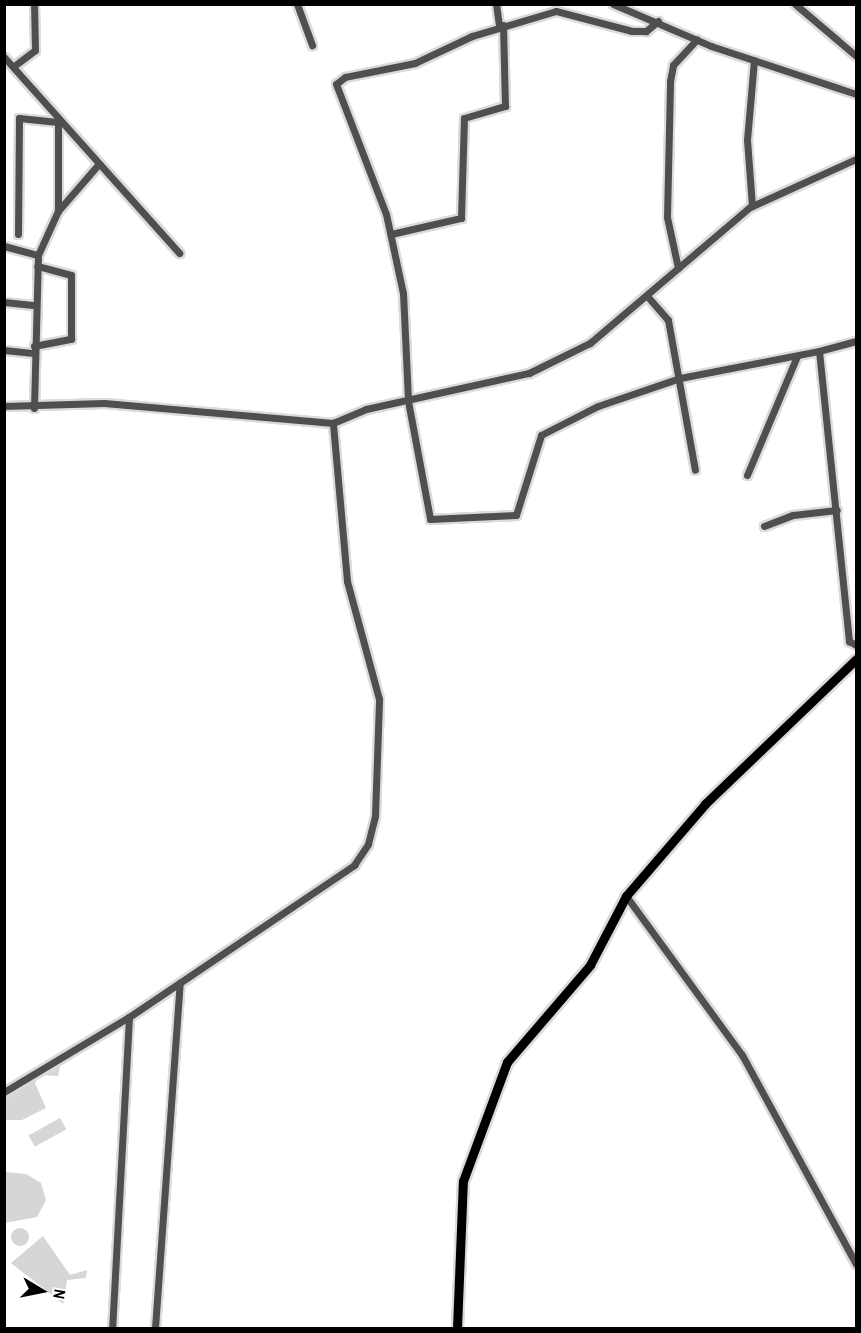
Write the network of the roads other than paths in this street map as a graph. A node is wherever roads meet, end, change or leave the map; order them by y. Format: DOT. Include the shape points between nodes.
graph roads {
  1 [pos="34,4"];
  2 [pos="297,4"];
  3 [pos="496,4"];
  4 [pos="613,4"];
  5 [pos="795,4"];
  6 [pos="801,7"];
  7 [pos="658,21"];
  8 [pos="501,25"];
  9 [pos="697,39"];
  10 [pos="312,45"];
  11 [pos="856,56"];
  12 [pos="4,57"];
  13 [pos="754,60"];
  14 [pos="14,66"];
  15 [pos="856,94"];
  16 [pos="58,122"];
  17 [pos="856,159"];
  18 [pos="97,166"];
  19 [pos="752,206"];
  20 [pos="58,212"];
  21 [pos="18,234"];
  22 [pos="390,234"];
  23 [pos="4,246"];
  24 [pos="179,253"];
  25 [pos="38,255"];
  26 [pos="37,266"];
  27 [pos="678,268"];
  28 [pos="648,297"];
  29 [pos="4,302"];
  30 [pos="35,304"];
  31 [pos="856,340"];
  32 [pos="34,349"];
  33 [pos="4,350"];
  34 [pos="819,351"];
  35 [pos="797,356"];
  36 [pos="680,378"];
  37 [pos="408,401"];
  38 [pos="4,406"];
  39 [pos="34,408"];
  40 [pos="333,423"];
  41 [pos="695,470"];
  42 [pos="747,476"];
  43 [pos="837,510"];
  44 [pos="764,526"];
  45 [pos="856,645"];
  46 [pos="856,659"];
  47 [pos="626,896"];
  48 [pos="180,982"];
  49 [pos="129,1017"];
  50 [pos="4,1092"];
  51 [pos="856,1264"];
  52 [pos="112,1329"];
  53 [pos="154,1329"];
  54 [pos="457,1329"];
  1 -- 14 [label="street" via="34,50"];
  2 -- 10 [label="street"];
  3 -- 8 [label="street"];
  4 -- 7 [label="street"];
  5 -- 6 [label="street"];
  6 -- 11 [label="street"];
  7 -- 8 [label="street" via="646,31 632,31 556,11"];
  7 -- 9 [label="street"];
  8 -- 22 [label="street" via="505,106 464,118 461,218"];
  8 -- 22 [label="street" via="414,63 345,77 336,84 366,153"];
  9 -- 13 [label="street"];
  9 -- 27 [label="street" via="673,65 670,81 668,217"];
  12 -- 14 [label="street"];
  13 -- 15 [label="street"];
  13 -- 19 [label="street" via="747,140"];
  14 -- 16 [label="street"];
  16 -- 18 [label="street"];
  16 -- 20 [label="street"];
  16 -- 21 [label="street" via="17,120"];
  17 -- 19 [label="street"];
  18 -- 20 [label="street"];
  18 -- 24 [label="street"];
  19 -- 27 [label="street" via="703,241"];
  20 -- 25 [label="street"];
  22 -- 37 [label="street" via="403,293"];
  23 -- 25 [label="street"];
  25 -- 26 [label="street"];
  26 -- 30 [label="street"];
  26 -- 32 [label="street" via="71,275 71,339"];
  27 -- 28 [label="street"];
  28 -- 36 [label="street" via="668,320"];
  28 -- 37 [label="street" via="590,342 529,374"];
  29 -- 30 [label="street"];
  30 -- 32 [label="street"];
  31 -- 34 [label="street"];
  32 -- 33 [label="street"];
  32 -- 39 [label="street"];
  34 -- 35 [label="street"];
  34 -- 43 [label="street"];
  35 -- 36 [label="street"];
  35 -- 42 [label="street"];
  36 -- 37 [label="street" via="598,406 541,435 516,515 430,519"];
  36 -- 41 [label="street"];
  37 -- 40 [label="street" via="366,409"];
  38 -- 39 [label="street"];
  39 -- 40 [label="street" via="104,403"];
  40 -- 48 [label="street" via="347,581 379,699 375,816 368,844 354,865"];
  43 -- 44 [label="street" via="793,515"];
  43 -- 45 [label="street" via="849,641"];
  46 -- 47 [label="main road" via="705,804"];
  47 -- 51 [label="street" via="742,1055"];
  47 -- 54 [label="main road" via="602,949 518,1046 490,1097 463,1181"];
  48 -- 49 [label="street"];
  48 -- 53 [label="street"];
  49 -- 50 [label="street"];
  49 -- 52 [label="street"];
}
